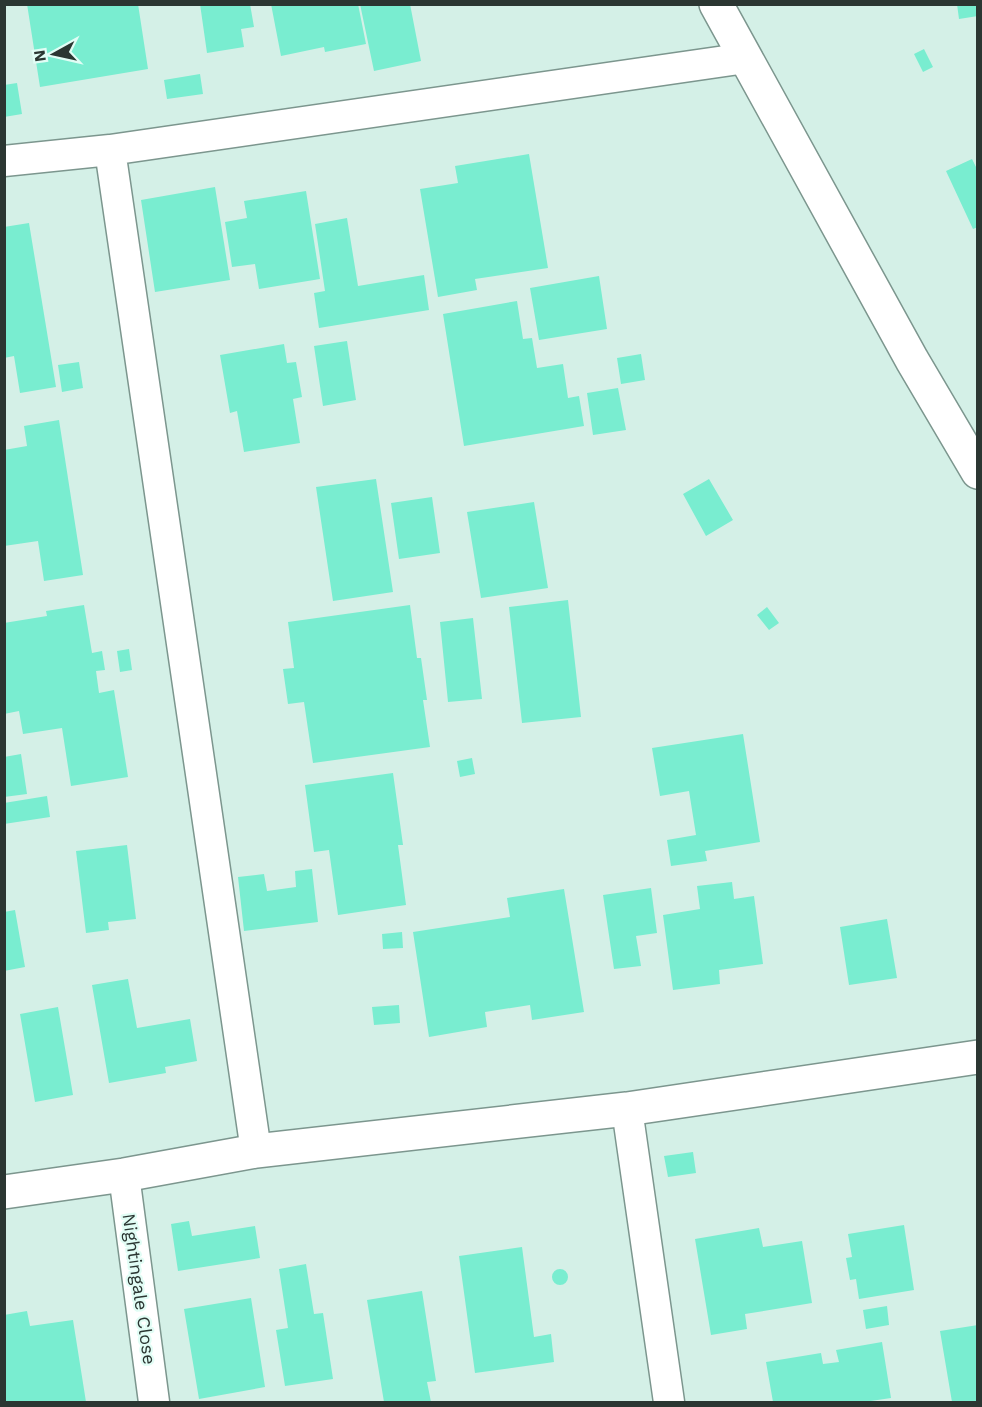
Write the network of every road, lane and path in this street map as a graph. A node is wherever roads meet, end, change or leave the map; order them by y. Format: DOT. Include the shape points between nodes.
graph roads {
  1 [pos="716,4"];
  2 [pos="746,58"];
  3 [pos="110,150"];
  4 [pos="4,162"];
  5 [pos="978,472"];
  6 [pos="978,1057"];
  7 [pos="627,1109"];
  8 [pos="256,1151"];
  9 [pos="124,1175"];
  10 [pos="4,1192"];
  11 [pos="154,1402"];
  12 [pos="669,1402"];
  1 -- 2 [label="street"];
  2 -- 3 [label="street"];
  2 -- 5 [label="street"];
  3 -- 4 [label="street"];
  3 -- 8 [label="street"];
  6 -- 7 [label="street"];
  7 -- 8 [label="street"];
  7 -- 12 [label="street"];
  8 -- 9 [label="street"];
  9 -- 10 [label="street"];
  9 -- 11 [label="street, Nightingale Close"];
}
